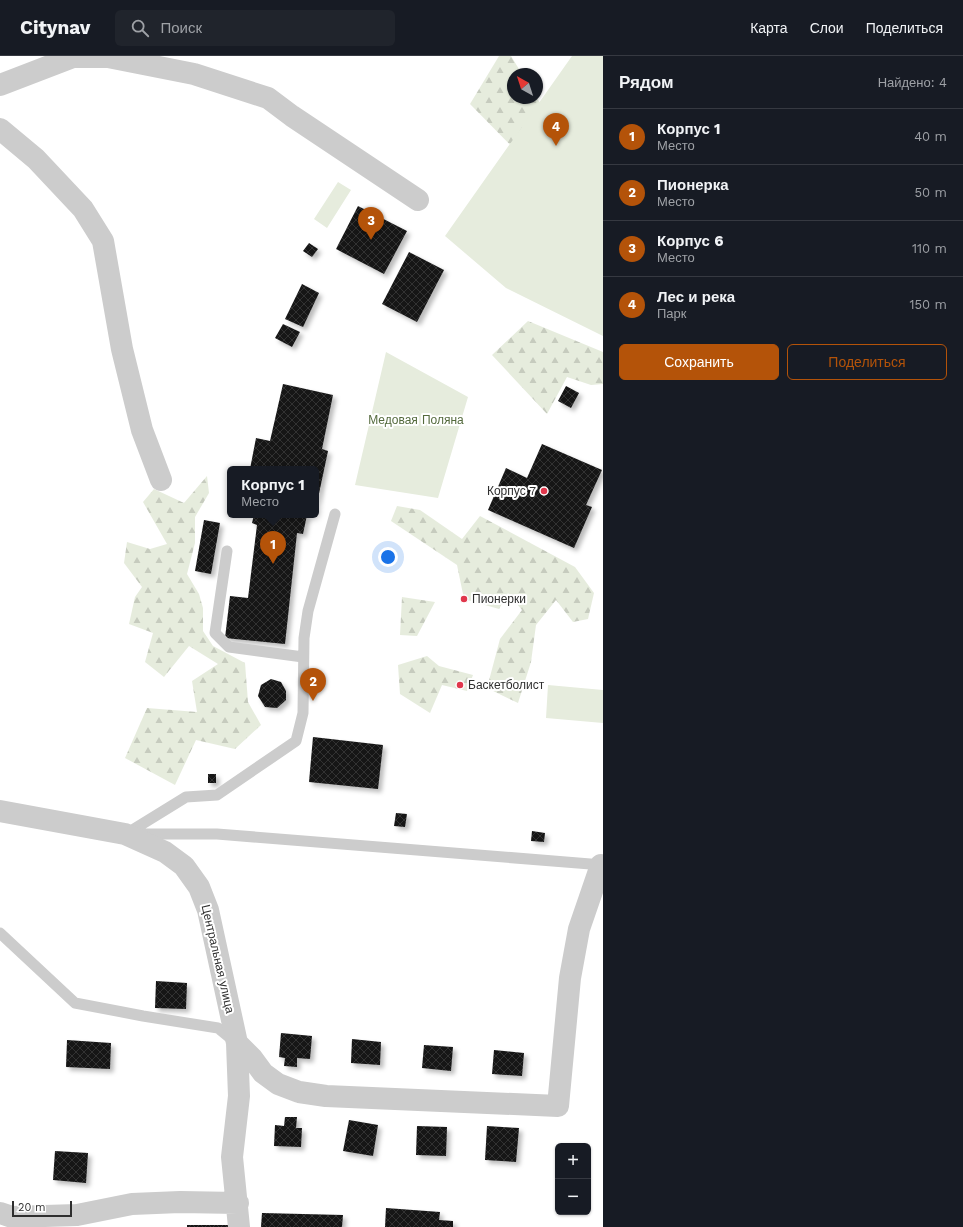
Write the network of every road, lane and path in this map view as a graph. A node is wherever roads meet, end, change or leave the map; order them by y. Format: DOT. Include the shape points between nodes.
graph roads {
  1 [pos="0,85"];
  2 [pos="0,129"];
  3 [pos="418,200"];
  4 [pos="160,480"];
  5 [pos="335,514"];
  6 [pos="227,551"];
  7 [pos="304,657"];
  8 [pos="0,811"];
  9 [pos="125,834"];
  10 [pos="602,865"];
  11 [pos="0,933"];
  12 [pos="236,1043"];
  13 [pos="238,1203"];
  14 [pos="0,1214"];
  15 [pos="239,1227"];
  1 -- 3 [label="street" via="73,57 108,57 194,74 268,98"];
  2 -- 4 [label="street" via="36,159 82,210 103,241 122,349 142,430"];
  5 -- 7 [label="lane" via="308,611"];
  6 -- 7 [label="lane" via="214,633 229,647"];
  7 -- 9 [label="lane" via="303,713 296,740 217,795 186,797"];
  8 -- 9 [label="street, Центральная улица"];
  9 -- 10 [label="lane" via="217,834"];
  9 -- 12 [label="street, Центральная улица" via="165,852 184,866 199,888 208,910"];
  10 -- 12 [label="street" via="579,929 558,1106 326,1096 299,1092 278,1084 263,1073"];
  11 -- 12 [label="lane" via="75,1002 218,1028"];
  12 -- 13 [label="street, Центральная улица" via="239,1096 232,1157"];
  13 -- 14 [label="street" via="132,1204 78,1215 12,1217"];
  13 -- 15 [label="street, Центральная улица"];
}
